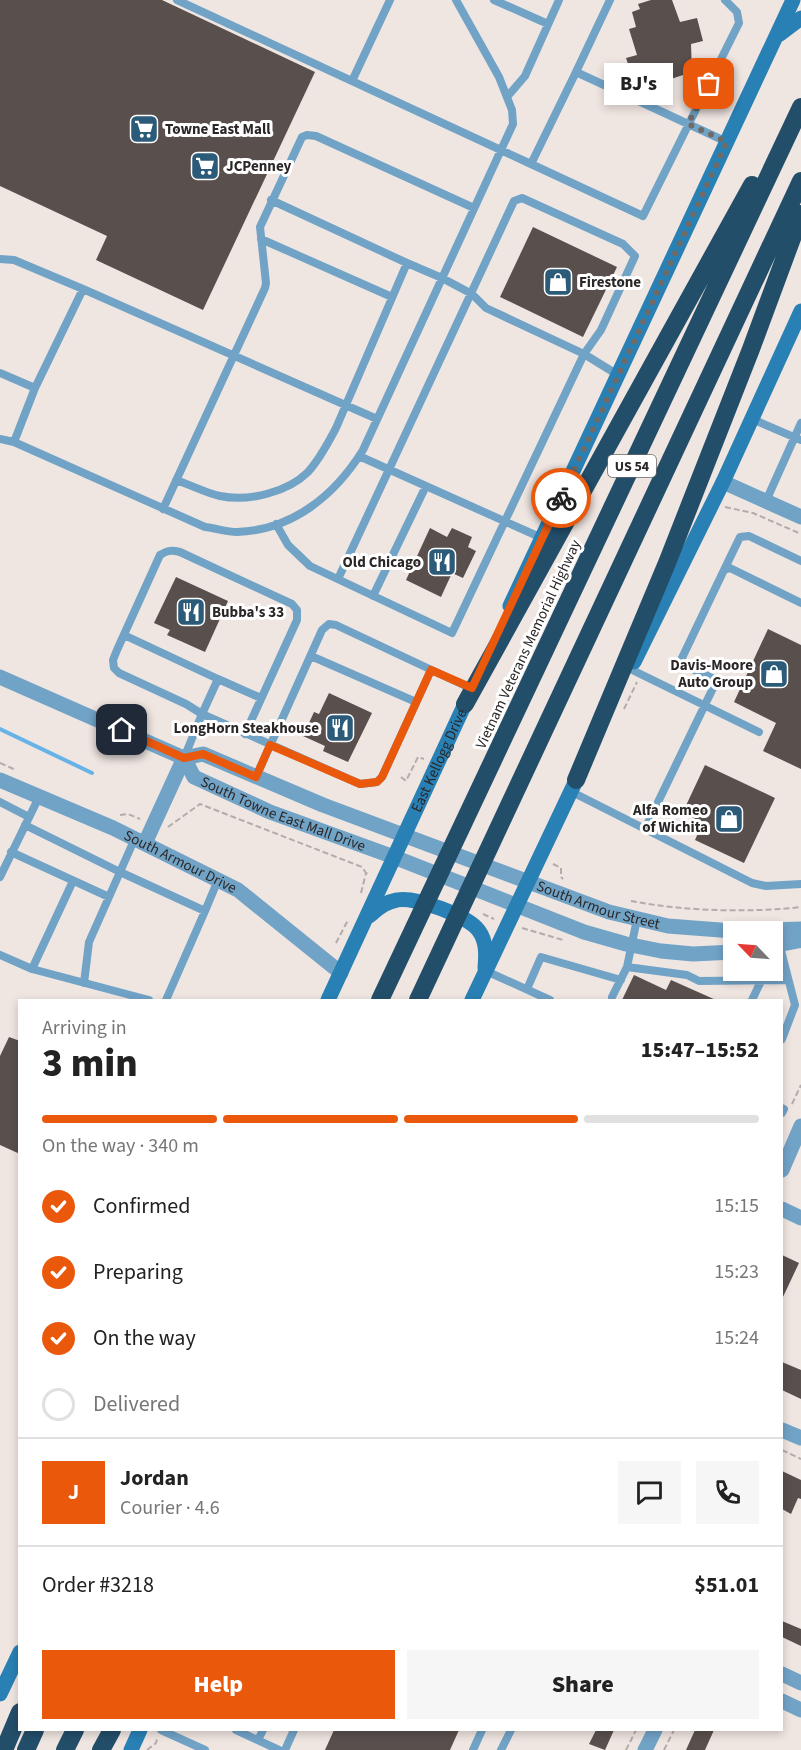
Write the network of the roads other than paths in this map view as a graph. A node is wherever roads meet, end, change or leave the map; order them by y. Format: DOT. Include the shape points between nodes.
graph roads {
  1 [pos="177,0"];
  2 [pos="390,0"];
  3 [pos="494,0"];
  4 [pos="559,0"];
  5 [pos="610,0"];
  6 [pos="725,0"];
  7 [pos="794,0"];
  8 [pos="460,2"];
  9 [pos="801,18"];
  10 [pos="548,24"];
  11 [pos="774,39"];
  12 [pos="576,72"];
  13 [pos="352,81"];
  14 [pos="507,97"];
  15 [pos="801,97"];
  16 [pos="801,107"];
  17 [pos="688,124"];
  18 [pos="727,142"];
  19 [pos="501,150"];
  20 [pos="531,164"];
  21 [pos="801,181"];
  22 [pos="271,200"];
  23 [pos="474,208"];
  24 [pos="801,214"];
  25 [pos="261,239"];
  26 [pos="0,259"];
  27 [pos="407,263"];
  28 [pos="442,278"];
  29 [pos="83,289"];
  30 [pos="472,294"];
  31 [pos="392,297"];
  32 [pos="801,311"];
  33 [pos="584,354"];
  34 [pos="233,356"];
  35 [pos="0,373"];
  36 [pos="618,375"];
  37 [pos="35,388"];
  38 [pos="344,405"];
  39 [pos="377,419"];
  40 [pos="752,419"];
  41 [pos="801,423"];
  42 [pos="798,438"];
  43 [pos="0,439"];
  44 [pos="14,442"];
  45 [pos="359,456"];
  46 [pos="389,470"];
  47 [pos="176,480"];
  48 [pos="723,482"];
  49 [pos="426,486"];
  50 [pos="766,501"];
  51 [pos="163,509"];
  52 [pos="801,517"];
  53 [pos="504,521"];
  54 [pos="276,524"];
  55 [pos="548,540"];
  56 [pos="801,561"];
  57 [pos="724,570"];
  58 [pos="338,579"];
  59 [pos="373,596"];
  60 [pos="801,603"];
  61 [pos="124,635"];
  62 [pos="311,656"];
  63 [pos="627,668"];
  64 [pos="431,670"];
  65 [pos="0,677"];
  66 [pos="218,679"];
  67 [pos="469,696"];
  68 [pos="261,698"];
  69 [pos="416,702"];
  70 [pos="705,706"];
  71 [pos="202,714"];
  72 [pos="759,732"];
  73 [pos="245,734"];
  74 [pos="270,745"];
  75 [pos="184,758"];
  76 [pos="256,777"];
  77 [pos="0,780"];
  78 [pos="573,786"];
  79 [pos="39,797"];
  80 [pos="0,802"];
  81 [pos="27,821"];
  82 [pos="645,829"];
  83 [pos="404,835"];
  84 [pos="140,840"];
  85 [pos="11,852"];
  86 [pos="394,857"];
  87 [pos="120,872"];
  88 [pos="0,877"];
  89 [pos="218,880"];
  90 [pos="73,881"];
  91 [pos="528,881"];
  92 [pos="801,884"];
  93 [pos="109,897"];
  94 [pos="517,906"];
  95 [pos="206,911"];
  96 [pos="366,919"];
  97 [pos="637,919"];
  98 [pos="783,929"];
  99 [pos="801,929"];
  100 [pos="723,930"];
  101 [pos="801,939"];
  102 [pos="783,944"];
  103 [pos="632,945"];
  104 [pos="723,953"];
  105 [pos="0,955"];
  106 [pos="783,966"];
  107 [pos="627,967"];
  108 [pos="32,969"];
  109 [pos="486,972"];
  110 [pos="342,973"];
  111 [pos="621,980"];
  112 [pos="783,980"];
  113 [pos="788,980"];
  114 [pos="723,981"];
  115 [pos="761,981"];
  116 [pos="84,984"];
  117 [pos="526,989"];
  118 [pos="612,997"];
  119 [pos="145,999"];
  120 [pos="166,999"];
  121 [pos="329,999"];
  122 [pos="380,999"];
  123 [pos="418,999"];
  124 [pos="472,999"];
  125 [pos="548,999"];
  126 [pos="752,999"];
  127 [pos="783,1036"];
  128 [pos="801,1126"];
  129 [pos="783,1168"];
  130 [pos="783,1209"];
  131 [pos="801,1218"];
  132 [pos="783,1430"];
  133 [pos="801,1438"];
  134 [pos="18,1656"];
  135 [pos="783,1674"];
  136 [pos="801,1683"];
  137 [pos="0,1694"];
  138 [pos="783,1701"];
  139 [pos="801,1710"];
  140 [pos="18,1717"];
  141 [pos="35,1731"];
  142 [pos="74,1731"];
  143 [pos="111,1731"];
  144 [pos="140,1731"];
  145 [pos="238,1731"];
  146 [pos="262,1731"];
  147 [pos="294,1731"];
  148 [pos="482,1731"];
  149 [pos="510,1731"];
  150 [pos="654,1731"];
  151 [pos="159,1733"];
  152 [pos="258,1740"];
  153 [pos="4,1750"];
  154 [pos="26,1750"];
  155 [pos="65,1750"];
  156 [pos="101,1750"];
  157 [pos="131,1750"];
  158 [pos="205,1750"];
  159 [pos="279,1750"];
  160 [pos="285,1750"];
  161 [pos="473,1750"];
  162 [pos="501,1750"];
  163 [pos="645,1750"];
  1 -- 13 [label="lane"];
  2 -- 13 [label="lane"];
  3 -- 10 [label="lane"];
  4 -- 10 [label="lane"];
  5 -- 12 [label="lane"];
  6 -- 17 [label="lane" via="737,12 739,23"];
  7 -- 11 [label="main road"];
  8 -- 14 [label="lane"];
  9 -- 11 [label="main road"];
  10 -- 14 [label="lane" via="525,76"];
  11 -- 18 [label="main road"];
  12 -- 17 [label="lane"];
  12 -- 20 [label="lane"];
  13 -- 19 [label="lane"];
  14 -- 19 [label="lane" via="513,124"];
  15 -- 55 [label="highway"];
  16 -- 122 [label="highway, Vietnam Veterans Memorial Highway / US 54"];
  17 -- 18 [label="lane"];
  17 -- 20 [label="lane" via="643,216"];
  18 -- 36 [label="main road"];
  19 -- 20 [label="lane"];
  19 -- 23 [label="lane"];
  21 -- 123 [label="highway, US 54"];
  22 -- 23 [label="lane" via="299,142 308,135"];
  22 -- 25 [label="lane" via="260,227"];
  22 -- 27 [label="lane"];
  23 -- 28 [label="lane"];
  24 -- 63 [label="highway"];
  25 -- 31 [label="lane"];
  25 -- 34 [label="lane" via="265,288"];
  26 -- 29 [label="lane" via="14,260"];
  27 -- 28 [label="lane"];
  27 -- 31 [label="lane"];
  28 -- 30 [label="lane"];
  28 -- 39 [label="lane"];
  29 -- 34 [label="lane"];
  29 -- 37 [label="lane"];
  30 -- 33 [label="lane" via="486,308"];
  30 -- 33 [label="lane" via="514,201 522,198 623,244 635,256 602,330"];
  30 -- 46 [label="lane"];
  31 -- 38 [label="lane"];
  32 -- 40 [label="main road"];
  33 -- 36 [label="lane"];
  33 -- 53 [label="lane"];
  34 -- 38 [label="lane"];
  34 -- 47 [label="lane"];
  35 -- 37 [label="lane"];
  36 -- 55 [label="main road"];
  37 -- 44 [label="lane"];
  38 -- 39 [label="lane"];
  38 -- 47 [label="lane" via="325,450 302,478 287,486 253,496 227,497"];
  39 -- 45 [label="lane"];
  40 -- 42 [label="lane"];
  40 -- 48 [label="main road"];
  41 -- 42 [label="lane"];
  42 -- 50 [label="lane"];
  43 -- 44 [label="lane"];
  44 -- 51 [label="lane"];
  45 -- 46 [label="lane"];
  45 -- 54 [label="lane" via="347,476 321,501 295,518"];
  46 -- 49 [label="lane"];
  46 -- 58 [label="lane"];
  47 -- 51 [label="lane"];
  48 -- 50 [label="street"];
  48 -- 63 [label="main road"];
  49 -- 53 [label="lane"];
  49 -- 59 [label="lane"];
  50 -- 52 [label="street"];
  51 -- 54 [label="lane" via="205,526 236,532"];
  53 -- 55 [label="lane"];
  53 -- 59 [label="lane" via="452,633"];
  54 -- 58 [label="lane" via="288,545 310,566"];
  55 -- 67 [label="highway"];
  56 -- 57 [label="lane" via="749,536 740,537"];
  57 -- 60 [label="lane" via="730,568"];
  57 -- 70 [label="lane" via="681,660 714,679"];
  58 -- 59 [label="lane"];
  61 -- 66 [label="lane"];
  61 -- 68 [label="lane" via="160,555 172,550 180,552 292,604 297,610 297,620"];
  61 -- 71 [label="lane" via="114,668"];
  62 -- 64 [label="lane" via="322,630 329,624"];
  62 -- 69 [label="lane"];
  62 -- 74 [label="lane"];
  63 -- 70 [label="lane"];
  63 -- 78 [label="highway"];
  64 -- 67 [label="lane"];
  64 -- 69 [label="lane"];
  65 -- 75 [label="street, South Towne East Mall Drive"];
  66 -- 68 [label="lane"];
  66 -- 71 [label="lane"];
  67 -- 83 [label="main road, East Kellogg Drive"];
  68 -- 73 [label="lane"];
  69 -- 74 [label="lane" via="377,782 360,784"];
  70 -- 72 [label="lane"];
  70 -- 82 [label="lane"];
  71 -- 73 [label="lane"];
  71 -- 75 [label="lane"];
  73 -- 74 [label="lane"];
  74 -- 76 [label="lane"];
  75 -- 76 [label="street, South Towne East Mall Drive" via="203,754"];
  75 -- 84 [label="street" via="154,824"];
  75 -- 86 [label="street, South Towne East Mall Drive" via="194,777 270,812"];
  76 -- 83 [label="street, South Towne East Mall Drive"];
  77 -- 79 [label="street, South Armour Drive"];
  78 -- 82 [label="lane"];
  78 -- 91 [label="main road"];
  79 -- 81 [label="lane"];
  79 -- 84 [label="street, South Armour Drive"];
  80 -- 81 [label="lane"];
  81 -- 85 [label="lane"];
  81 -- 87 [label="lane"];
  82 -- 92 [label="lane" via="752,883"];
  83 -- 86 [label="main road, East Kellogg Drive"];
  83 -- 91 [label="street, South Armour Street"];
  84 -- 87 [label="lane"];
  84 -- 89 [label="street, South Armour Drive"];
  85 -- 88 [label="lane"];
  85 -- 90 [label="lane"];
  86 -- 94 [label="street, South Armour Street"];
  86 -- 96 [label="main road, East Kellogg Drive"];
  87 -- 93 [label="lane"];
  87 -- 95 [label="lane"];
  89 -- 95 [label="lane"];
  89 -- 110 [label="street, South Armour Drive" via="238,890"];
  90 -- 93 [label="lane"];
  90 -- 108 [label="lane"];
  91 -- 94 [label="main road"];
  91 -- 97 [label="street, South Armour Street"];
  93 -- 116 [label="lane" via="88,942"];
  94 -- 103 [label="street, South Armour Street" via="584,932"];
  94 -- 109 [label="main road"];
  95 -- 120 [label="lane"];
  96 -- 109 [label="main road" via="381,906 399,899 415,899 465,920 479,931 486,949"];
  96 -- 110 [label="main road, East Kellogg Drive"];
  97 -- 100 [label="street, South Armour Street"];
  97 -- 103 [label="lane"];
  98 -- 99 [label="street, South Armour Street"];
  101 -- 102 [label="street"];
  103 -- 104 [label="street, South Armour Street" via="693,954"];
  103 -- 107 [label="lane"];
  105 -- 108 [label="lane"];
  106 -- 113 [label="lane"];
  107 -- 111 [label="lane"];
  107 -- 114 [label="lane" via="687,975 699,981"];
  108 -- 116 [label="lane"];
  109 -- 117 [label="lane"];
  109 -- 124 [label="main road"];
  110 -- 121 [label="main road, East Kellogg Drive"];
  111 -- 117 [label="lane" via="541,957"];
  111 -- 118 [label="lane"];
  112 -- 113 [label="lane"];
  113 -- 127 [label="lane" via="795,1005"];
  115 -- 126 [label="lane"];
  116 -- 119 [label="lane"];
  117 -- 125 [label="lane"];
  128 -- 129 [label="street"];
  130 -- 131 [label="street"];
  132 -- 133 [label="street"];
  134 -- 137 [label="main road"];
  135 -- 136 [label="street"];
  138 -- 139 [label="street"];
  140 -- 153 [label="highway"];
  141 -- 154 [label="highway"];
  142 -- 155 [label="highway"];
  143 -- 156 [label="highway"];
  144 -- 157 [label="main road"];
  145 -- 152 [label="lane"];
  146 -- 152 [label="lane"];
  147 -- 160 [label="lane"];
  148 -- 161 [label="lane"];
  149 -- 162 [label="lane"];
  150 -- 163 [label="street"];
  151 -- 158 [label="lane"];
  152 -- 159 [label="lane"];
}
